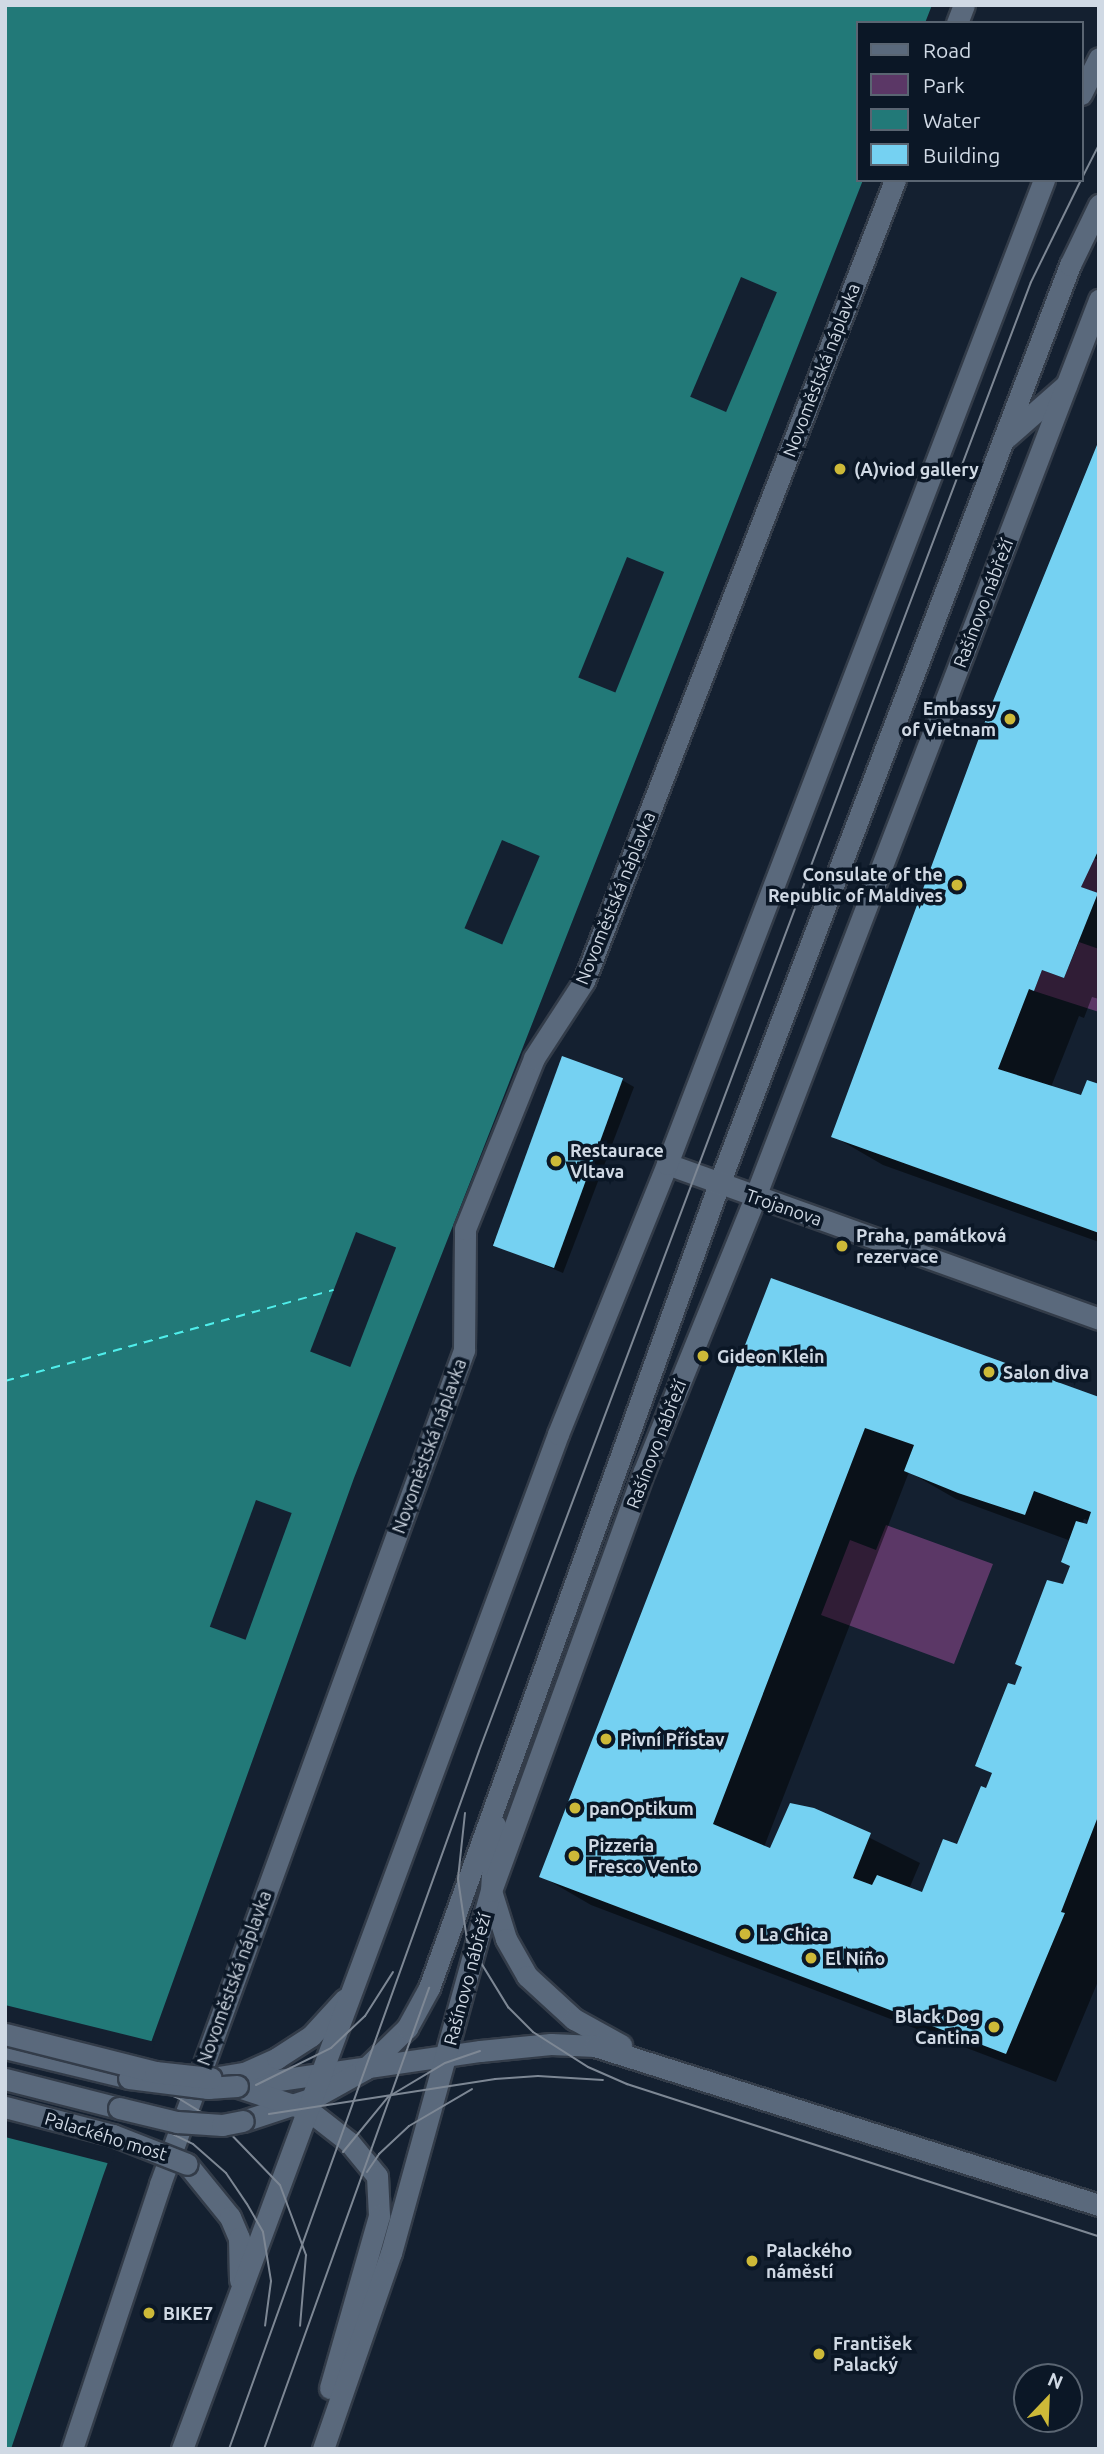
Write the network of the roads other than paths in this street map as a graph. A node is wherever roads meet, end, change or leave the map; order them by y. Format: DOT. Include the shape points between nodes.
graph roads {
  1 [pos="1099,58"];
  2 [pos="1083,90"];
  3 [pos="894,182"];
  4 [pos="1043,182"];
  5 [pos="1099,205"];
  6 [pos="1099,300"];
  7 [pos="1066,385"];
  8 [pos="1005,438"];
  9 [pos="667,1164"];
  10 [pos="719,1184"];
  11 [pos="755,1197"];
  12 [pos="1099,1319"];
  13 [pos="512,1759"];
  14 [pos="491,1891"];
  15 [pos="352,1992"];
  16 [pos="5,2034"];
  17 [pos="5,2048"];
  18 [pos="447,2056"];
  19 [pos="365,2069"];
  20 [pos="668,2069"];
  21 [pos="321,2075"];
  22 [pos="5,2078"];
  23 [pos="211,2078"];
  24 [pos="251,2079"];
  25 [pos="305,2104"];
  26 [pos="5,2106"];
  27 [pos="1099,2205"];
  28 [pos="241,2292"];
  29 [pos="72,2449"];
  30 [pos="182,2449"];
  31 [pos="313,2449"];
  32 [pos="323,2449"];
  1 -- 2 [label="main road"];
  3 -- 29 [label="main road, Novoměstská náplavka" via="583,981 534,1058 465,1229 464,1350 178,2134"];
  4 -- 9 [label="main road"];
  5 -- 8 [label="main road" via="1070,265"];
  6 -- 7 [label="main road, Rašínovo nábřeží"];
  7 -- 8 [label="main road"];
  7 -- 11 [label="main road, Rašínovo nábřeží"];
  8 -- 10 [label="main road"];
  9 -- 10 [label="main road, Trojanova"];
  9 -- 15 [label="main road" via="558,1434"];
  10 -- 11 [label="main road, Trojanova"];
  10 -- 13 [label="main road"];
  11 -- 12 [label="main road, Trojanova"];
  11 -- 14 [label="main road, Rašínovo nábřeží" via="644,1471"];
  13 -- 14 [label="main road" via="493,1833"];
  13 -- 19 [label="main road" via="429,1988 407,2028"];
  14 -- 18 [label="main road, Rašínovo nábřeží"];
  14 -- 20 [label="main road" via="506,1939 527,1976 546,1997 591,2029"];
  15 -- 21 [label="main road"];
  15 -- 24 [label="main road" via="311,2036"];
  16 -- 23 [label="main road, bridge" via="155,2072"];
  17 -- 24 [label="main road, bridge" via="128,2078 208,2088"];
  18 -- 19 [label="main road"];
  18 -- 20 [label="main road" via="551,2044 595,2046"];
  18 -- 32 [label="main road, Rašínovo nábřeží" via="391,2253"];
  19 -- 21 [label="main road"];
  19 -- 25 [label="main road"];
  20 -- 27 [label="main road"];
  21 -- 24 [label="main road"];
  21 -- 25 [label="main road"];
  22 -- 25 [label="main road, bridge" via="177,2122 222,2125"];
  23 -- 24 [label="main road"];
  23 -- 24 [label="main road" via="244,2073"];
  24 -- 25 [label="main road"];
  25 -- 28 [label="main road"];
  25 -- 31 [label="main road" via="366,2158 377,2176 381,2196 372,2245"];
  26 -- 28 [label="main road, Palackého most, bridge" via="166,2152 187,2164 218,2197 239,2238"];
  28 -- 30 [label="main road"];
}
